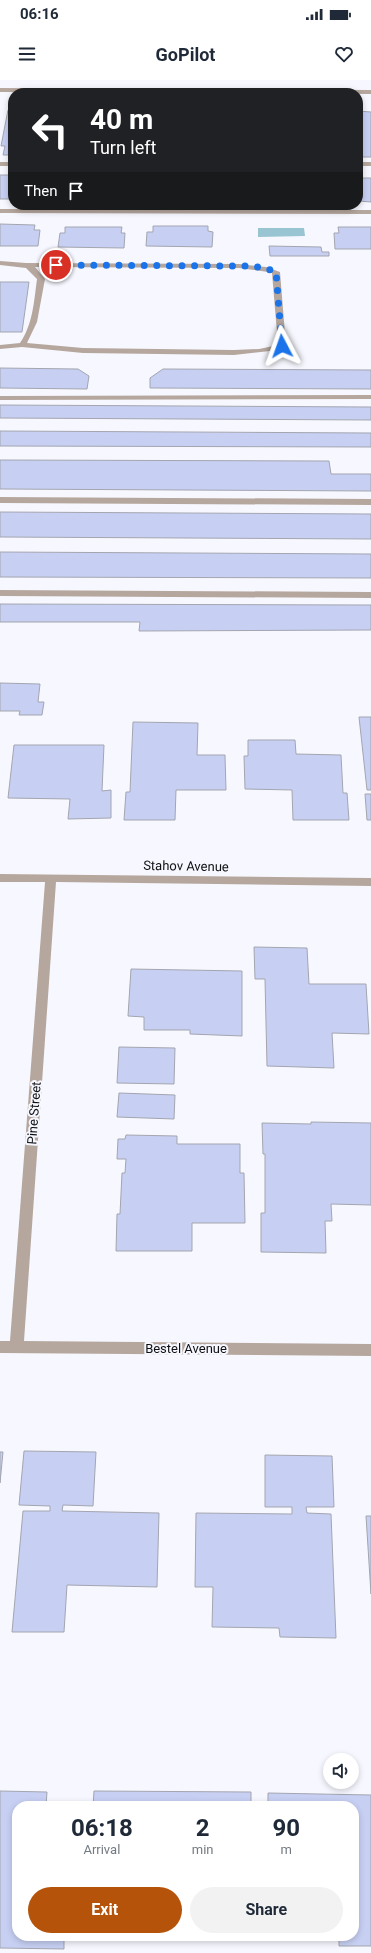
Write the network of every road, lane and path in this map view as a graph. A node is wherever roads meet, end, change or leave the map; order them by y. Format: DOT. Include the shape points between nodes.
graph roads {
  1 [pos="0,211"];
  2 [pos="371,212"];
  3 [pos="0,263"];
  4 [pos="28,265"];
  5 [pos="22,345"];
  6 [pos="0,347"];
  7 [pos="371,397"];
  8 [pos="0,398"];
  9 [pos="0,500"];
  10 [pos="371,502"];
  11 [pos="0,593"];
  12 [pos="371,595"];
  13 [pos="0,878"];
  14 [pos="51,879"];
  15 [pos="371,882"];
  16 [pos="0,1347"];
  17 [pos="17,1347"];
  18 [pos="371,1350"];
  1 -- 2 [label="street"];
  3 -- 4 [label="street"];
  4 -- 5 [label="street" via="41,279 33,328"];
  4 -- 5 [label="street" via="255,266 269,269 276,272 282,346 267,351 199,351 55,350"];
  5 -- 6 [label="street"];
  7 -- 8 [label="street"];
  9 -- 10 [label="street"];
  11 -- 12 [label="street"];
  13 -- 14 [label="street, Stahov Avenue"];
  14 -- 15 [label="street, Stahov Avenue"];
  14 -- 17 [label="street, Pine Street"];
  16 -- 17 [label="street, Bestel Avenue"];
  17 -- 18 [label="street, Bestel Avenue"];
}
